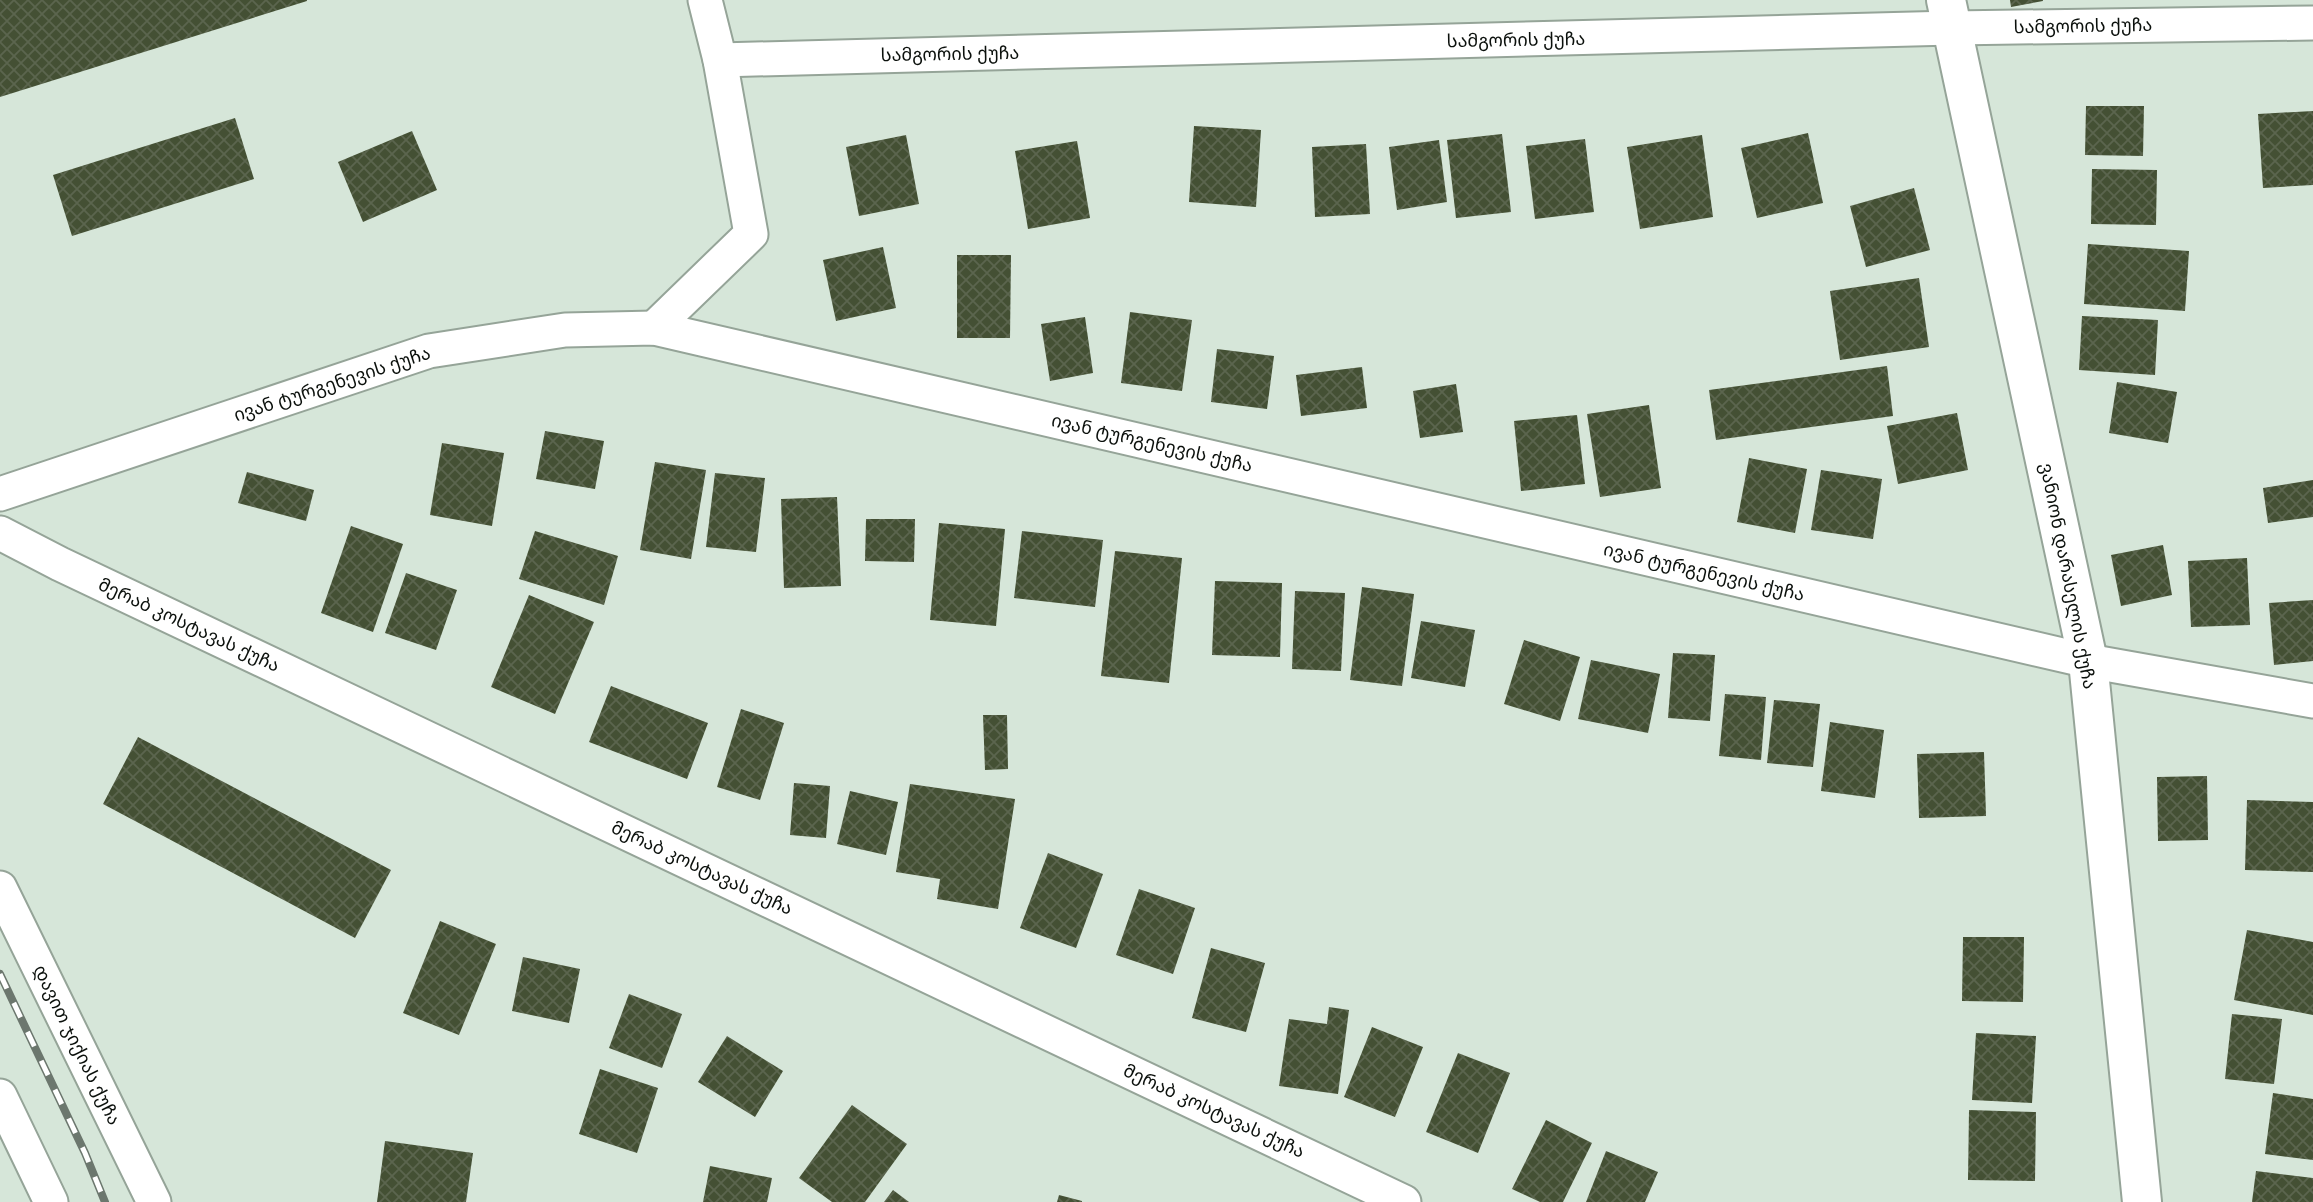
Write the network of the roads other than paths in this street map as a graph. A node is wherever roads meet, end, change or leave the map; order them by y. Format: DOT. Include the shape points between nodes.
graph roads {
  1 [pos="705,0"];
  2 [pos="1949,14"];
  3 [pos="2313,23"];
  4 [pos="720,60"];
  5 [pos="653,328"];
  6 [pos="0,494"];
  7 [pos="0,533"];
  8 [pos="2088,661"];
  9 [pos="2313,701"];
  10 [pos="0,888"];
  11 [pos="0,1096"];
  12 [pos="1370,1193"];
  13 [pos="51,1202"];
  14 [pos="153,1202"];
  15 [pos="1404,1202"];
  16 [pos="2142,1202"];
  1 -- 4 [label="street"];
  2 -- 3 [label="street, სამგორის ქუჩა"];
  2 -- 4 [label="street, სამგორის ქუჩა"];
  2 -- 8 [label="street, ვანიონ დარასელის ქუჩა"];
  4 -- 5 [label="street" via="751,234"];
  5 -- 6 [label="street, ივან ტურგენევის ქუჩა" via="565,330 429,351"];
  5 -- 8 [label="street, ივან ტურგენევის ქუჩა"];
  7 -- 12 [label="street, მერაბ კოსტავას ქუჩა"];
  8 -- 9 [label="street, ივან ტურგენევის ქუჩა"];
  8 -- 16 [label="street, ვანიონ დარასელის ქუჩა"];
  10 -- 14 [label="street, დავით ჯიქიას ქუჩა"];
  11 -- 13 [label="street"];
  12 -- 15 [label="street, მერაბ კოსტავას ქუჩა"];
}
